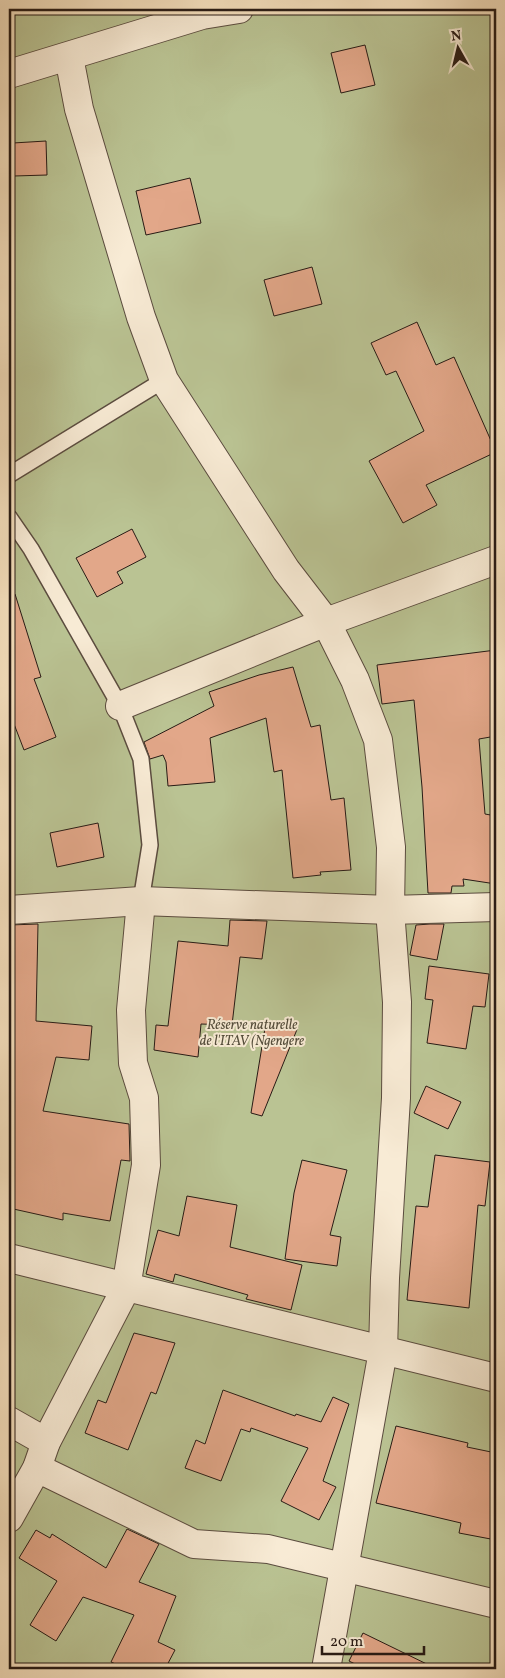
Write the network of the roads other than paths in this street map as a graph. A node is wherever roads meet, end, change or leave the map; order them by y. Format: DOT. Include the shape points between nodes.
graph roads {
  1 [pos="239,9"];
  2 [pos="69,57"];
  3 [pos="9,74"];
  4 [pos="164,380"];
  5 [pos="9,475"];
  6 [pos="9,517"];
  7 [pos="496,560"];
  8 [pos="326,622"];
  9 [pos="120,706"];
  10 [pos="141,901"];
  11 [pos="496,906"];
  12 [pos="9,910"];
  13 [pos="390,910"];
  14 [pos="9,1258"];
  15 [pos="126,1288"];
  16 [pos="383,1351"];
  17 [pos="496,1378"];
  18 [pos="9,1421"];
  19 [pos="46,1442"];
  20 [pos="37,1468"];
  21 [pos="9,1518"];
  22 [pos="344,1566"];
  23 [pos="496,1604"];
  24 [pos="326,1669"];
  1 -- 2 [label="street" via="202,15"];
  2 -- 3 [label="street"];
  2 -- 4 [label="street" via="79,109 141,317"];
  4 -- 5 [label="lane"];
  4 -- 8 [label="street" via="286,570"];
  6 -- 9 [label="lane"];
  7 -- 8 [label="street"];
  8 -- 9 [label="street"];
  8 -- 13 [label="street" via="355,680 378,740 391,847"];
  9 -- 10 [label="lane" via="142,759 150,845"];
  10 -- 12 [label="street"];
  10 -- 13 [label="street"];
  10 -- 15 [label="street" via="131,1010 133,1063 144,1098 146,1165"];
  11 -- 13 [label="street"];
  13 -- 16 [label="street" via="397,1002 396,1098"];
  14 -- 15 [label="street"];
  15 -- 16 [label="street"];
  15 -- 19 [label="street"];
  16 -- 17 [label="street"];
  16 -- 22 [label="street"];
  18 -- 19 [label="street"];
  19 -- 20 [label="street"];
  20 -- 21 [label="street"];
  20 -- 22 [label="street" via="194,1544 268,1549"];
  22 -- 23 [label="street"];
  22 -- 24 [label="street"];
}
